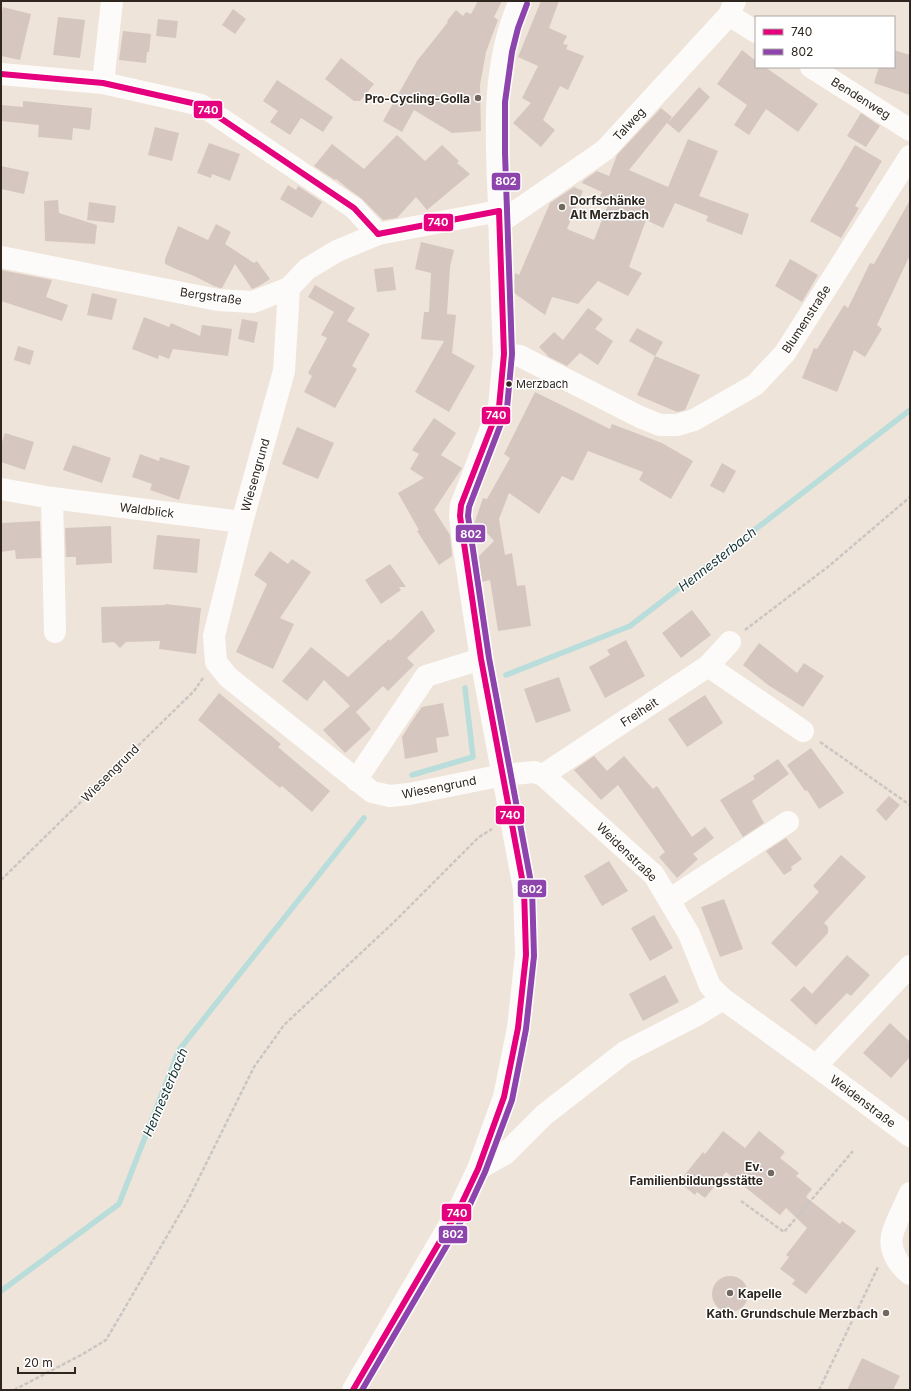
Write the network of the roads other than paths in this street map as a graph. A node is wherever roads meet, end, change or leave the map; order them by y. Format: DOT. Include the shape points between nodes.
graph roads {
  1 [pos="112,1"];
  2 [pos="520,1"];
  3 [pos="732,8"];
  4 [pos="755,31"];
  5 [pos="813,68"];
  6 [pos="1,74"];
  7 [pos="103,83"];
  8 [pos="910,130"];
  9 [pos="910,156"];
  10 [pos="499,217"];
  11 [pos="378,234"];
  12 [pos="1,257"];
  13 [pos="288,288"];
  14 [pos="504,354"];
  15 [pos="1,489"];
  16 [pos="52,498"];
  17 [pos="242,522"];
  18 [pos="55,632"];
  19 [pos="730,642"];
  20 [pos="481,659"];
  21 [pos="708,666"];
  22 [pos="803,731"];
  23 [pos="503,775"];
  24 [pos="543,775"];
  25 [pos="356,780"];
  26 [pos="788,822"];
  27 [pos="669,900"];
  28 [pos="910,966"];
  29 [pos="723,999"];
  30 [pos="816,1066"];
  31 [pos="910,1136"];
  32 [pos="478,1169"];
  33 [pos="910,1193"];
  34 [pos="910,1274"];
  35 [pos="353,1390"];
  1 -- 7 [label="street"];
  2 -- 10 [label="street" via="504,46 499,75"];
  3 -- 4 [label="street"];
  3 -- 10 [label="street, Talweg" via="605,150"];
  5 -- 8 [label="street, Bendenweg"];
  6 -- 7 [label="street"];
  7 -- 11 [label="street" via="201,105 354,208"];
  9 -- 14 [label="street, Blumenstraße" via="785,353 755,385 694,420 677,425 660,425 520,356"];
  10 -- 11 [label="street, Bergstraße"];
  10 -- 14 [label="street"];
  11 -- 13 [label="street, Bergstraße" via="337,251 307,269"];
  12 -- 13 [label="street, Bergstraße" via="218,300 253,302"];
  13 -- 17 [label="street, Wiesengrund" via="284,371"];
  14 -- 20 [label="street" via="499,407 461,505 460,516"];
  15 -- 16 [label="street, Waldblick"];
  16 -- 17 [label="street, Waldblick"];
  16 -- 18 [label="street"];
  17 -- 25 [label="street, Wiesengrund" via="214,636 216,662 228,677"];
  19 -- 21 [label="street, Freiheit"];
  20 -- 23 [label="street"];
  20 -- 25 [label="street" via="426,676"];
  21 -- 22 [label="street"];
  21 -- 24 [label="street, Freiheit"];
  23 -- 24 [label="street" via="534,772"];
  23 -- 25 [label="street, Wiesengrund" via="390,796 372,792"];
  23 -- 32 [label="street" via="505,822 524,889 526,955 518,1028 504,1097"];
  24 -- 27 [label="street, Weidenstraße" via="654,875"];
  26 -- 27 [label="street"];
  27 -- 29 [label="street, Weidenstraße" via="689,934 710,986"];
  28 -- 30 [label="street"];
  29 -- 30 [label="street, Weidenstraße"];
  29 -- 32 [label="street" via="625,1052 544,1115 505,1154"];
  30 -- 31 [label="street, Weidenstraße"];
  32 -- 35 [label="street" via="460,1208"];
  33 -- 34 [label="street" via="891,1237 897,1262"];
}
